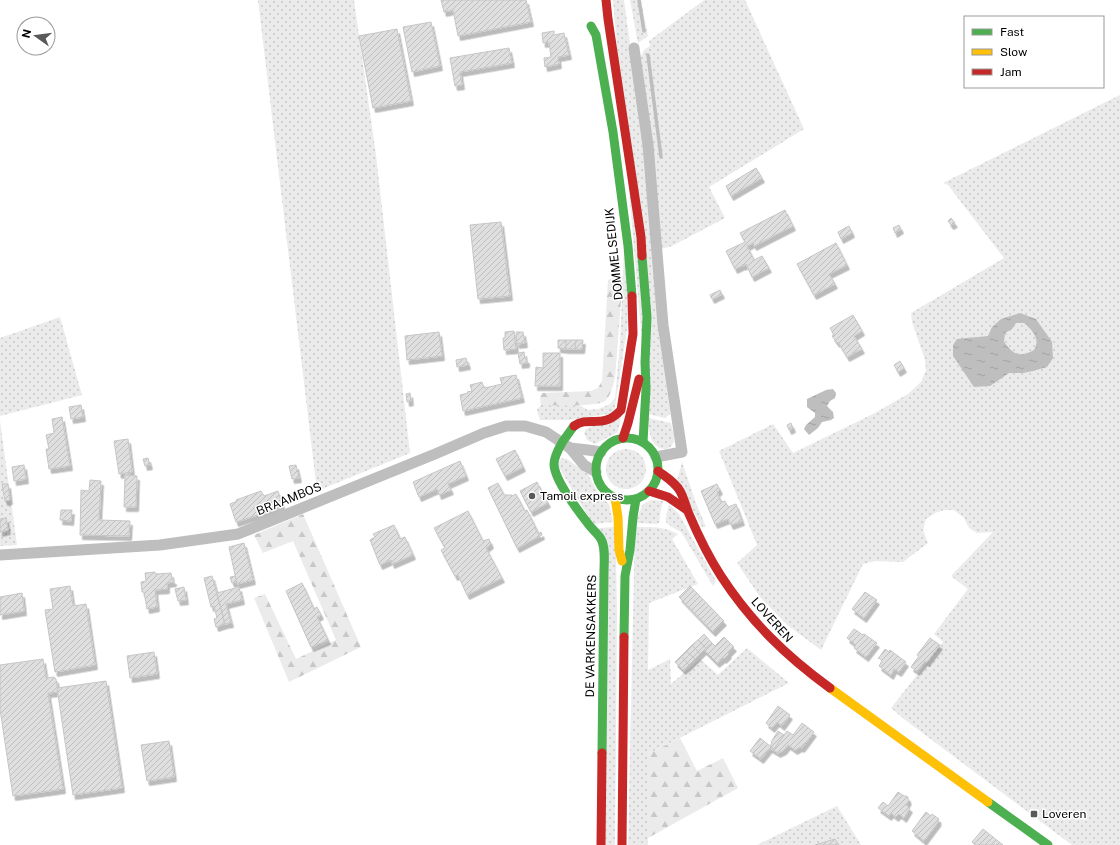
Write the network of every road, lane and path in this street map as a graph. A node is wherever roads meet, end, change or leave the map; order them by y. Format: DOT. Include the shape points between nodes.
graph roads {
  1 [pos="600,0"];
  2 [pos="606,0"];
  3 [pos="608,19"];
  4 [pos="590,26"];
  5 [pos="634,48"];
  6 [pos="645,362"];
  7 [pos="623,438"];
  8 [pos="643,442"];
  9 [pos="566,445"];
  10 [pos="601,452"];
  11 [pos="656,457"];
  12 [pos="658,471"];
  13 [pos="596,472"];
  14 [pos="649,491"];
  15 [pos="615,498"];
  16 [pos="636,499"];
  17 [pos="687,510"];
  18 [pos="0,555"];
  19 [pos="625,576"];
  20 [pos="601,845"];
  21 [pos="622,845"];
  22 [pos="1048,845"];
  1 -- 3 [label="street"];
  2 -- 3 [label="street"];
  3 -- 6 [label="street" via="641,237 647,317"];
  4 -- 9 [label="street, DOMMELSEDIJK" via="596,35 613,132 628,246 633,334 620,410 607,421 579,423 571,429"];
  5 -- 11 [label="street" via="648,145 663,325 682,452"];
  6 -- 7 [label="street"];
  6 -- 8 [label="street"];
  7 -- 8 [label="street"];
  7 -- 10 [label="street" via="607,445"];
  8 -- 11 [label="street"];
  9 -- 10 [label="street, BRAAMBOS"];
  9 -- 13 [label="street, BRAAMBOS" via="584,465"];
  9 -- 18 [label="street, BRAAMBOS" via="546,432 525,426 506,426 238,534 160,545"];
  9 -- 20 [label="street, DE VARKENSAKKERS" via="554,460 556,474 601,540 603,547"];
  10 -- 13 [label="street" via="596,463"];
  11 -- 12 [label="street"];
  12 -- 14 [label="street" via="654,485"];
  12 -- 17 [label="street, LOVEREN" via="681,492"];
  13 -- 15 [label="street" via="602,488"];
  14 -- 16 [label="street"];
  14 -- 17 [label="street" via="668,497"];
  15 -- 16 [label="street"];
  15 -- 19 [label="street" via="619,550"];
  16 -- 19 [label="street"];
  17 -- 22 [label="street, LOVEREN" via="701,542 721,576 745,609 786,653 807,671"];
  19 -- 21 [label="street"];
}
